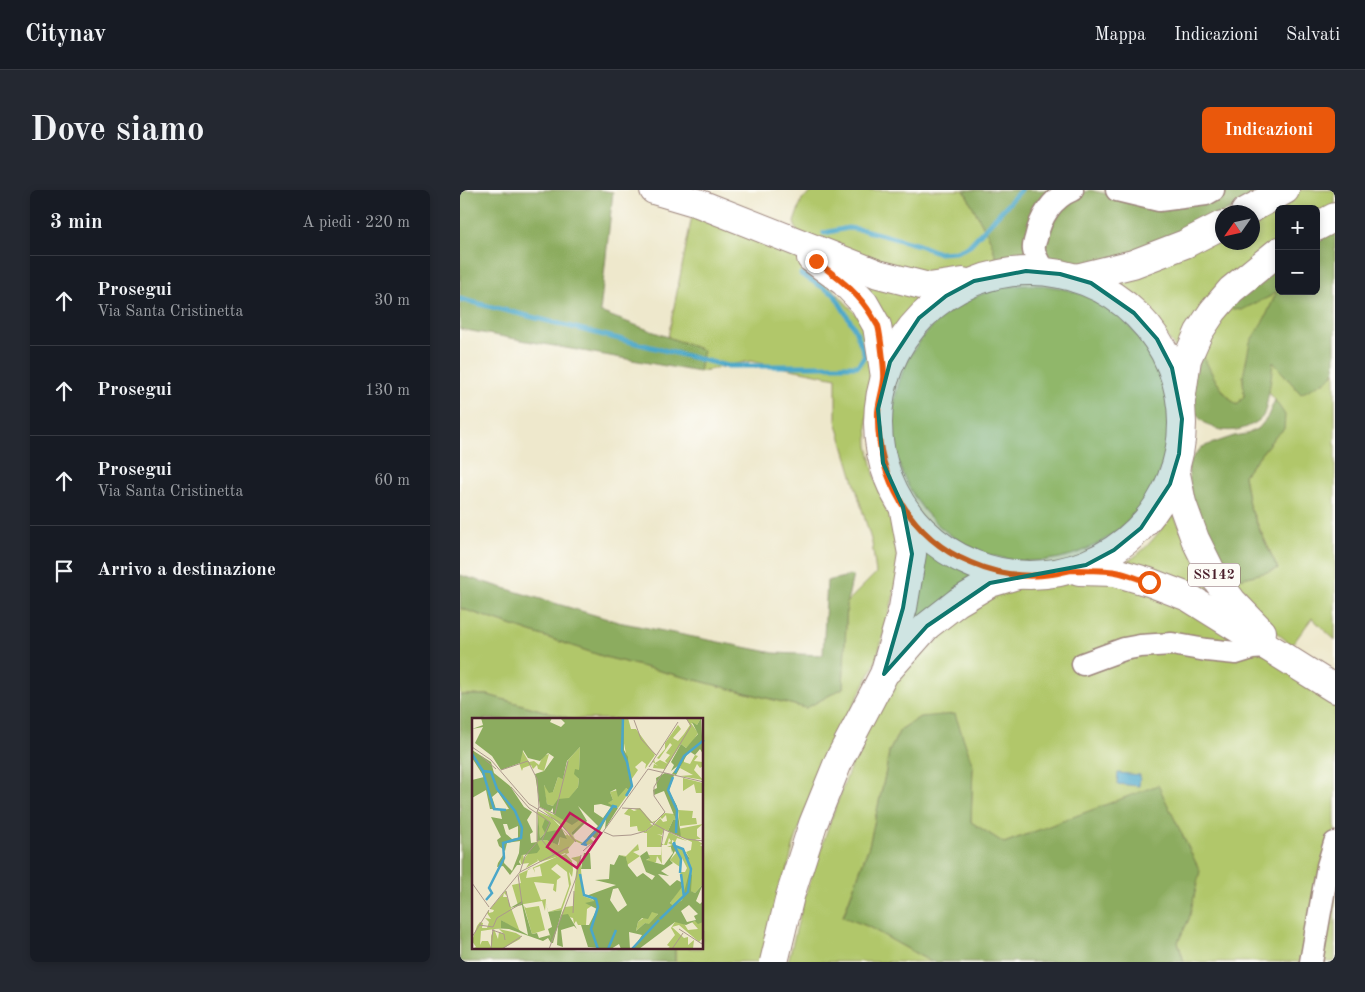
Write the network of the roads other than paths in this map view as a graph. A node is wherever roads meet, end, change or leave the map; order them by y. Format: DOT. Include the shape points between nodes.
graph roads {
  1 [pos="654,190"];
  2 [pos="1072,190"];
  3 [pos="1117,190"];
  4 [pos="1213,190"];
  5 [pos="1285,190"];
  6 [pos="1258,205"];
  7 [pos="1335,217"];
  8 [pos="754,224"];
  9 [pos="1320,225"];
  10 [pos="1215,229"];
  11 [pos="1275,254"];
  12 [pos="1043,271"];
  13 [pos="1076,278"];
  14 [pos="974,281"];
  15 [pos="885,377"];
  16 [pos="1180,401"];
  17 [pos="1175,469"];
  18 [pos="903,507"];
  19 [pos="1070,570"];
  20 [pos="1017,575"];
  21 [pos="1278,653"];
  22 [pos="1083,664"];
  23 [pos="884,674"];
  24 [pos="1335,689"];
  25 [pos="1335,843"];
  26 [pos="774,962"];
  27 [pos="1311,962"];
  1 -- 8 [label="main road"];
  2 -- 12 [label="street" via="1054,202 1038,229 1034,250"];
  3 -- 4 [label="street" via="1159,200 1206,194"];
  5 -- 6 [label="main road"];
  7 -- 9 [label="main road"];
  8 -- 14 [label="main road" via="878,274 929,287"];
  8 -- 15 [label="main road" via="816,261 844,282 864,303 878,326"];
  10 -- 13 [label="main road" via="1133,264"];
  11 -- 16 [label="main road" via="1231,290 1208,318 1187,359"];
  12 -- 13 [label="main road"];
  12 -- 14 [label="main road" via="1008,272"];
  13 -- 16 [label="main road" via="1113,296 1147,325 1172,368"];
  14 -- 15 [label="main road" via="946,296 919,318 898,347"];
  15 -- 18 [label="main road" via="878,409 879,445 888,479"];
  16 -- 17 [label="main road" via="1182,437"];
  17 -- 19 [label="main road" via="1162,500 1141,528 1100,559"];
  17 -- 21 [label="main road, SS142" via="1194,539 1212,573"];
  18 -- 20 [label="main road" via="925,534 954,555 984,568"];
  18 -- 23 [label="main road" via="912,554 903,608"];
  19 -- 20 [label="main road"];
  19 -- 21 [label="main road, SS142" via="1115,572 1188,597"];
  20 -- 23 [label="main road" via="990,583 958,602 927,626"];
  21 -- 22 [label="street" via="1252,648 1236,653 1172,644 1124,649"];
  21 -- 24 [label="main road, SS142"];
  23 -- 26 [label="main road" via="839,760 813,824 790,896"];
  25 -- 27 [label="street"];
}
